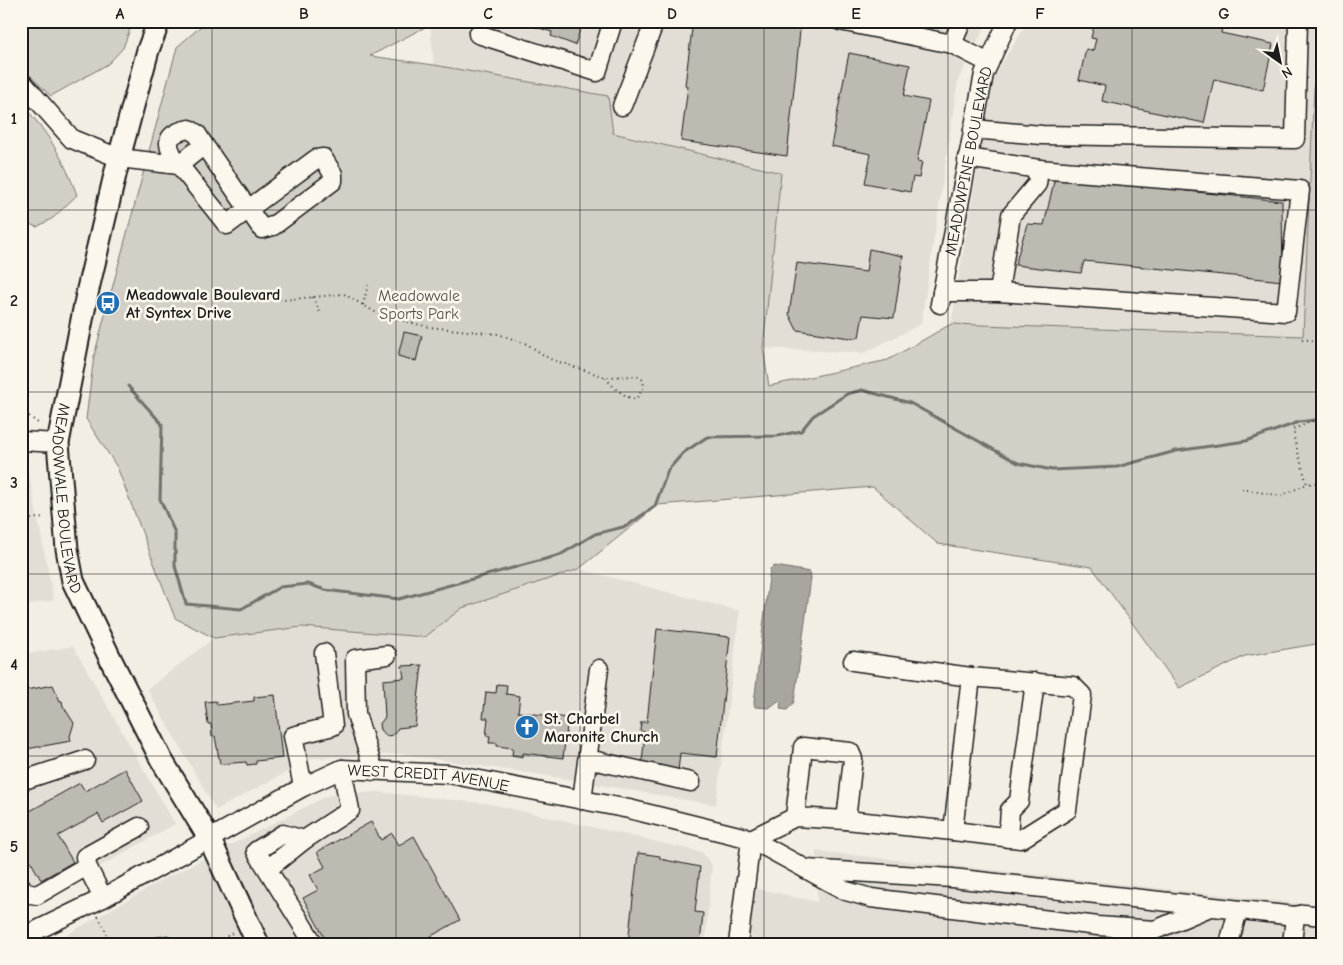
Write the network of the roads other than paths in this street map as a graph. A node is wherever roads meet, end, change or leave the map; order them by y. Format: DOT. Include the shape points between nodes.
graph roads {
  1 [pos="158,21"];
  2 [pos="613,21"];
  3 [pos="654,21"];
  4 [pos="840,21"];
  5 [pos="962,21"];
  6 [pos="1008,21"];
  7 [pos="1298,21"];
  8 [pos="478,34"];
  9 [pos="952,44"];
  10 [pos="989,62"];
  11 [pos="21,81"];
  12 [pos="622,106"];
  13 [pos="973,129"];
  14 [pos="204,145"];
  15 [pos="119,158"];
  16 [pos="968,158"];
  17 [pos="179,165"];
  18 [pos="1039,169"];
  19 [pos="249,209"];
  20 [pos="1000,292"];
  21 [pos="21,440"];
  22 [pos="58,442"];
  23 [pos="324,653"];
  24 [pos="387,655"];
  25 [pos="852,661"];
  26 [pos="599,669"];
  27 [pos="971,676"];
  28 [pos="1035,682"];
  29 [pos="588,759"];
  30 [pos="85,760"];
  31 [pos="342,769"];
  32 [pos="374,771"];
  33 [pos="21,781"];
  34 [pos="691,782"];
  35 [pos="303,787"];
  36 [pos="582,800"];
  37 [pos="795,817"];
  38 [pos="846,820"];
  39 [pos="139,827"];
  40 [pos="953,831"];
  41 [pos="209,838"];
  42 [pos="1008,838"];
  43 [pos="751,839"];
  44 [pos="87,866"];
  45 [pos="806,869"];
  46 [pos="21,886"];
  47 [pos="97,901"];
  48 [pos="1210,907"];
  49 [pos="1238,910"];
  50 [pos="1295,916"];
  51 [pos="1322,916"];
  52 [pos="21,938"];
  53 [pos="258,944"];
  54 [pos="314,944"];
  55 [pos="738,944"];
  56 [pos="1229,944"];
  57 [pos="1292,944"];
  1 -- 15 [label="main road, MEADOWVALE BOULEVARD"];
  2 -- 8 [label="street" via="597,72"];
  3 -- 12 [label="street"];
  4 -- 9 [label="street"];
  5 -- 9 [label="street"];
  6 -- 10 [label="street, MEADOWPINE BOULEVARD"];
  7 -- 13 [label="street" via="1295,139 1042,135"];
  9 -- 10 [label="street"];
  10 -- 13 [label="street, MEADOWPINE BOULEVARD"];
  11 -- 15 [label="street" via="72,139"];
  13 -- 16 [label="street, MEADOWPINE BOULEVARD"];
  14 -- 17 [label="street"];
  14 -- 17 [label="street" via="189,129 177,132 169,141 168,150"];
  14 -- 19 [label="street"];
  15 -- 17 [label="street"];
  15 -- 22 [label="main road, MEADOWVALE BOULEVARD" via="88,288"];
  16 -- 18 [label="street"];
  16 -- 20 [label="street, MEADOWPINE BOULEVARD" via="941,298"];
  17 -- 19 [label="street" via="226,225"];
  18 -- 20 [label="street" via="1037,184 1011,215"];
  18 -- 20 [label="street" via="1300,190 1286,312"];
  19 -- 19 [label="street" via="316,159 322,158 333,174 333,181 273,226 262,228"];
  21 -- 22 [label="street"];
  22 -- 41 [label="main road, MEADOWVALE BOULEVARD" via="67,550 74,581 161,759"];
  23 -- 35 [label="street" via="333,726 293,736"];
  24 -- 32 [label="street" via="355,659 356,714"];
  25 -- 27 [label="street"];
  26 -- 29 [label="street"];
  27 -- 28 [label="street"];
  27 -- 40 [label="street"];
  28 -- 42 [label="street" via="1019,800 1010,810"];
  28 -- 42 [label="street" via="1073,686 1082,695 1067,810 1021,839"];
  29 -- 34 [label="street"];
  29 -- 36 [label="street"];
  30 -- 33 [label="street"];
  31 -- 32 [label="street, WEST CREDIT AVENUE"];
  31 -- 35 [label="street, WEST CREDIT AVENUE"];
  31 -- 54 [label="street" via="350,810 304,840 283,834 256,851"];
  32 -- 36 [label="street, WEST CREDIT AVENUE" via="449,774"];
  35 -- 41 [label="street, WEST CREDIT AVENUE"];
  36 -- 43 [label="street, WEST CREDIT AVENUE"];
  37 -- 38 [label="street"];
  37 -- 38 [label="street" via="803,747 850,752 853,759"];
  37 -- 43 [label="street"];
  38 -- 40 [label="street"];
  39 -- 44 [label="street" via="85,857"];
  40 -- 42 [label="street"];
  41 -- 47 [label="street, WEST CREDIT AVENUE"];
  41 -- 53 [label="main road, MEADOWVALE BOULEVARD"];
  43 -- 45 [label="street, WEST CREDIT AVENUE"];
  43 -- 55 [label="street"];
  44 -- 46 [label="street" via="37,895 24,893"];
  44 -- 47 [label="street"];
  45 -- 48 [label="street" via="952,878"];
  45 -- 48 [label="street, WEST CREDIT AVENUE" via="846,891 870,898 1098,926 1155,930"];
  47 -- 52 [label="street, WEST CREDIT AVENUE"];
  48 -- 49 [label="street"];
  49 -- 50 [label="street"];
  49 -- 56 [label="street"];
  50 -- 51 [label="street"];
  50 -- 57 [label="street"];
}
